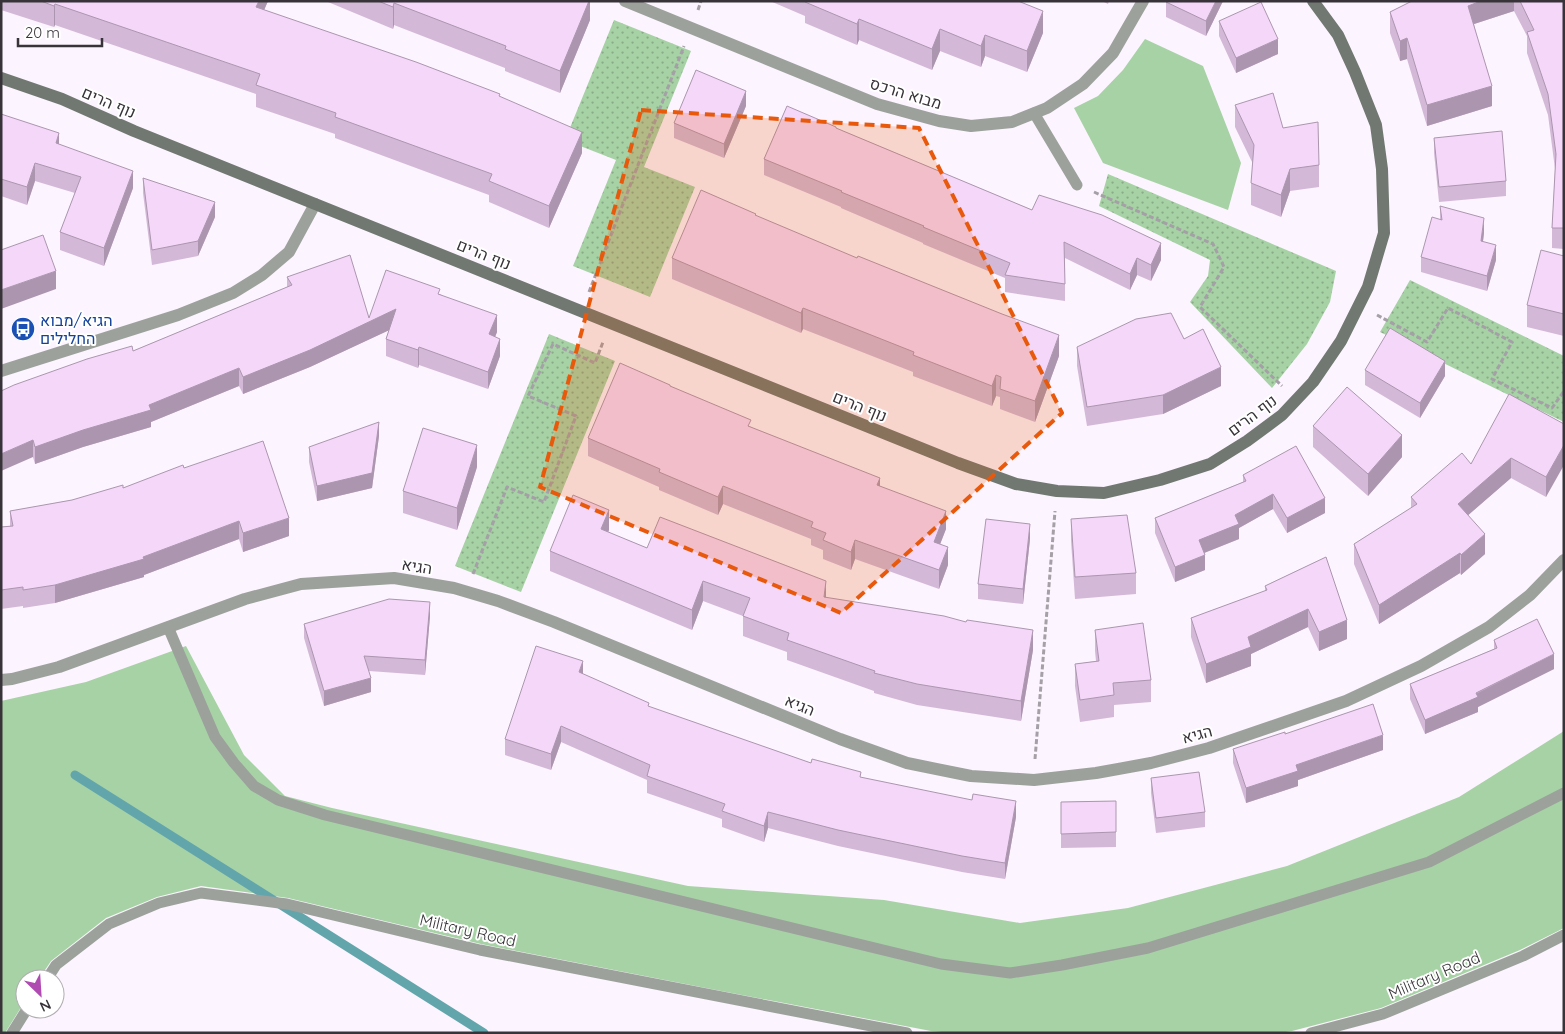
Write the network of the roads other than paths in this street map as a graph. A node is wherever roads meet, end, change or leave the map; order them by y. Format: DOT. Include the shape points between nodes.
graph roads {
  1 [pos="625,1"];
  2 [pos="1143,1"];
  3 [pos="1314,1"];
  4 [pos="1,78"];
  5 [pos="1034,113"];
  6 [pos="1077,185"];
  7 [pos="315,204"];
  8 [pos="1,371"];
  9 [pos="1564,560"];
  10 [pos="168,627"];
  11 [pos="1,680"];
  12 [pos="1564,793"];
  13 [pos="1564,935"];
  14 [pos="53,969"];
  15 [pos="21,1019"];
  16 [pos="12,1033"];
  17 [pos="907,1033"];
  18 [pos="1311,1033"];
  1 -- 5 [label="street, מבוא הרכס" via="877,104 939,121 971,126 1012,122"];
  2 -- 5 [label="street, מבוא הרכס" via="1113,53 1082,84"];
  3 -- 7 [label="street, נוף הרים" via="1338,35 1376,125 1382,169 1384,233 1368,286 1341,341 1314,382 1282,415 1210,464 1104,493 1057,491 1016,484 958,463"];
  4 -- 7 [label="street, נוף הרים" via="62,99"];
  5 -- 6 [label="lane"];
  7 -- 8 [label="street" via="289,252 262,275 233,293 178,315"];
  9 -- 10 [label="street, הגיא" via="1530,595 1489,627 1421,666 1346,701 1209,748 1096,773 1034,780 971,776 907,763 840,739 554,622 454,588 394,578 301,584 245,599"];
  10 -- 11 [label="street, הגיא" via="59,667"];
  10 -- 12 [label="lane" via="215,737 254,786 278,800 325,815 941,964 1010,973 1148,948 1429,862"];
  13 -- 18 [label="lane, Military Road" via="1383,1014"];
  14 -- 17 [label="lane, Military Road" via="110,924 160,903 201,892 287,904 480,950"];
  15 -- 16 [label="lane"];
}
